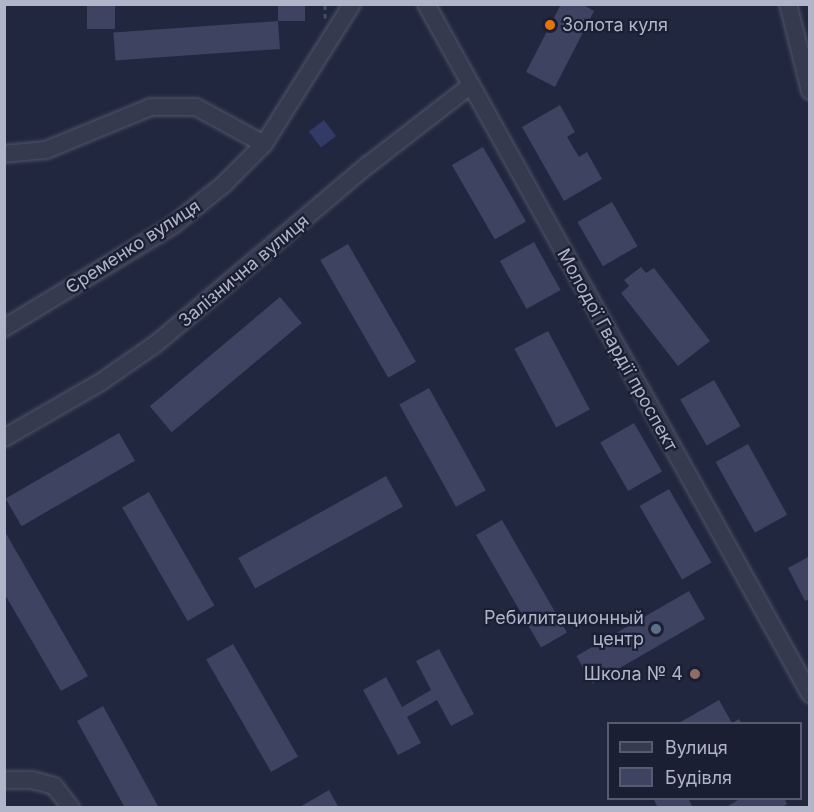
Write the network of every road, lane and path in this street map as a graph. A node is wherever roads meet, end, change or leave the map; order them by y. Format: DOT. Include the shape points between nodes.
graph roads {
  1 [pos="352,4"];
  2 [pos="426,4"];
  3 [pos="788,4"];
  4 [pos="470,86"];
  5 [pos="810,91"];
  6 [pos="264,144"];
  7 [pos="4,154"];
  8 [pos="4,328"];
  9 [pos="4,438"];
  10 [pos="810,694"];
  11 [pos="4,780"];
  12 [pos="71,807"];
  1 -- 6 [label="street, Єременко вулиця"];
  2 -- 4 [label="street, Молодої Гвардії проспект"];
  3 -- 5 [label="street"];
  4 -- 9 [label="street, Залізнична вулиця" via="368,165 157,343 100,382"];
  4 -- 10 [label="street, Молодої Гвардії проспект"];
  6 -- 7 [label="street" via="196,107 151,107 46,150"];
  6 -- 8 [label="street, Єременко вулиця" via="224,184 172,226"];
  11 -- 12 [label="street" via="32,780 54,786"];
}
